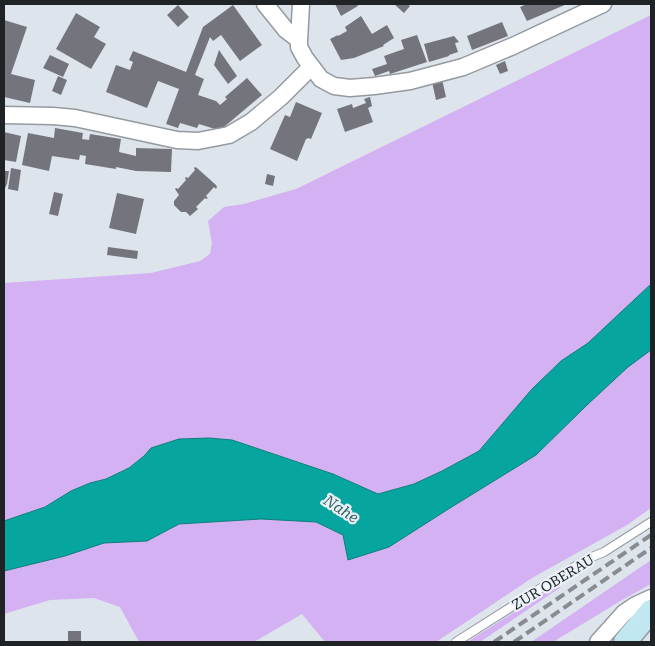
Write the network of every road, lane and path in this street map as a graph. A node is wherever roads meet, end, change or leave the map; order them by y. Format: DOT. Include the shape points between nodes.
graph roads {
  1 [pos="265,4"];
  2 [pos="301,4"];
  3 [pos="603,4"];
  4 [pos="299,40"];
  5 [pos="311,67"];
  6 [pos="4,115"];
  7 [pos="651,522"];
  8 [pos="651,598"];
  9 [pos="651,612"];
  10 [pos="456,642"];
  11 [pos="598,642"];
  12 [pos="626,642"];
  1 -- 4 [label="street" via="286,30"];
  2 -- 4 [label="street"];
  3 -- 5 [label="street" via="463,67 410,81 366,87 334,86 321,79"];
  4 -- 5 [label="street" via="299,47"];
  5 -- 6 [label="street" via="251,122 229,135 198,141 177,140 75,118"];
  7 -- 10 [label="lane, ZUR OBERAU"];
  8 -- 11 [label="street" via="624,613"];
  9 -- 12 [label="street"];
}
